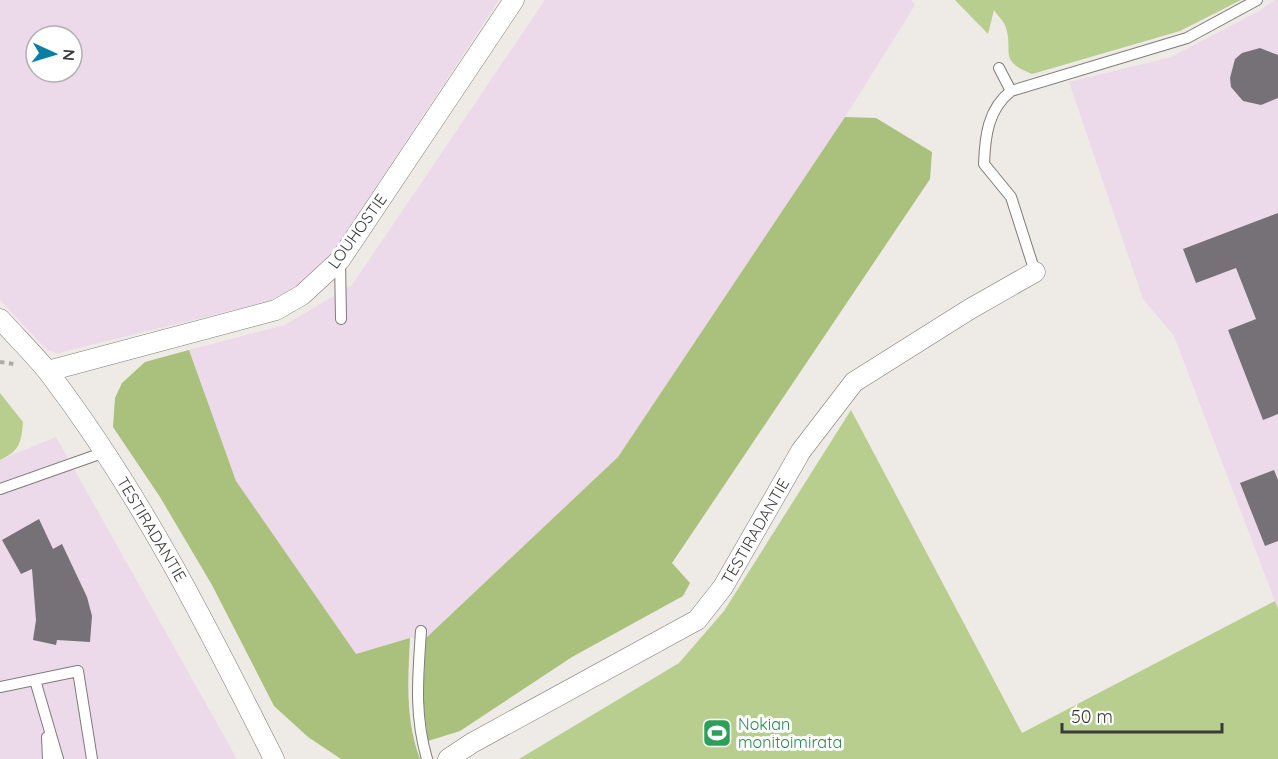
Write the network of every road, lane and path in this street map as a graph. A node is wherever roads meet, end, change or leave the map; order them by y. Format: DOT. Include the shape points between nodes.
graph roads {
  1 [pos="514,0"];
  2 [pos="1257,0"];
  3 [pos="999,68"];
  4 [pos="1011,91"];
  5 [pos="340,260"];
  6 [pos="1035,272"];
  7 [pos="0,319"];
  8 [pos="341,319"];
  9 [pos="48,371"];
  10 [pos="105,452"];
  11 [pos="0,489"];
  12 [pos="421,631"];
  13 [pos="35,680"];
  14 [pos="0,687"];
  15 [pos="82,699"];
  16 [pos="46,722"];
  17 [pos="48,759"];
  18 [pos="58,759"];
  19 [pos="92,759"];
  20 [pos="99,759"];
  21 [pos="274,759"];
  22 [pos="427,759"];
  23 [pos="448,759"];
  1 -- 5 [label="street, LOUHOSTIE"];
  2 -- 4 [label="lane" via="1176,42"];
  3 -- 4 [label="lane"];
  4 -- 6 [label="lane" via="999,100 985,135 984,164 1011,196"];
  5 -- 8 [label="lane"];
  5 -- 9 [label="street, LOUHOSTIE" via="302,295 276,310"];
  6 -- 23 [label="street, TESTIRADANTIE" via="854,382 801,451 729,578 697,620"];
  7 -- 9 [label="street, TESTIRADANTIE"];
  9 -- 10 [label="street, TESTIRADANTIE"];
  10 -- 11 [label="lane"];
  10 -- 21 [label="street, TESTIRADANTIE" via="169,554"];
  12 -- 22 [label="lane" via="416,700"];
  13 -- 14 [label="lane"];
  13 -- 15 [label="lane" via="78,670"];
  13 -- 16 [label="lane"];
  15 -- 19 [label="lane"];
  15 -- 20 [label="lane"];
  16 -- 17 [label="lane"];
  16 -- 18 [label="lane"];
}
